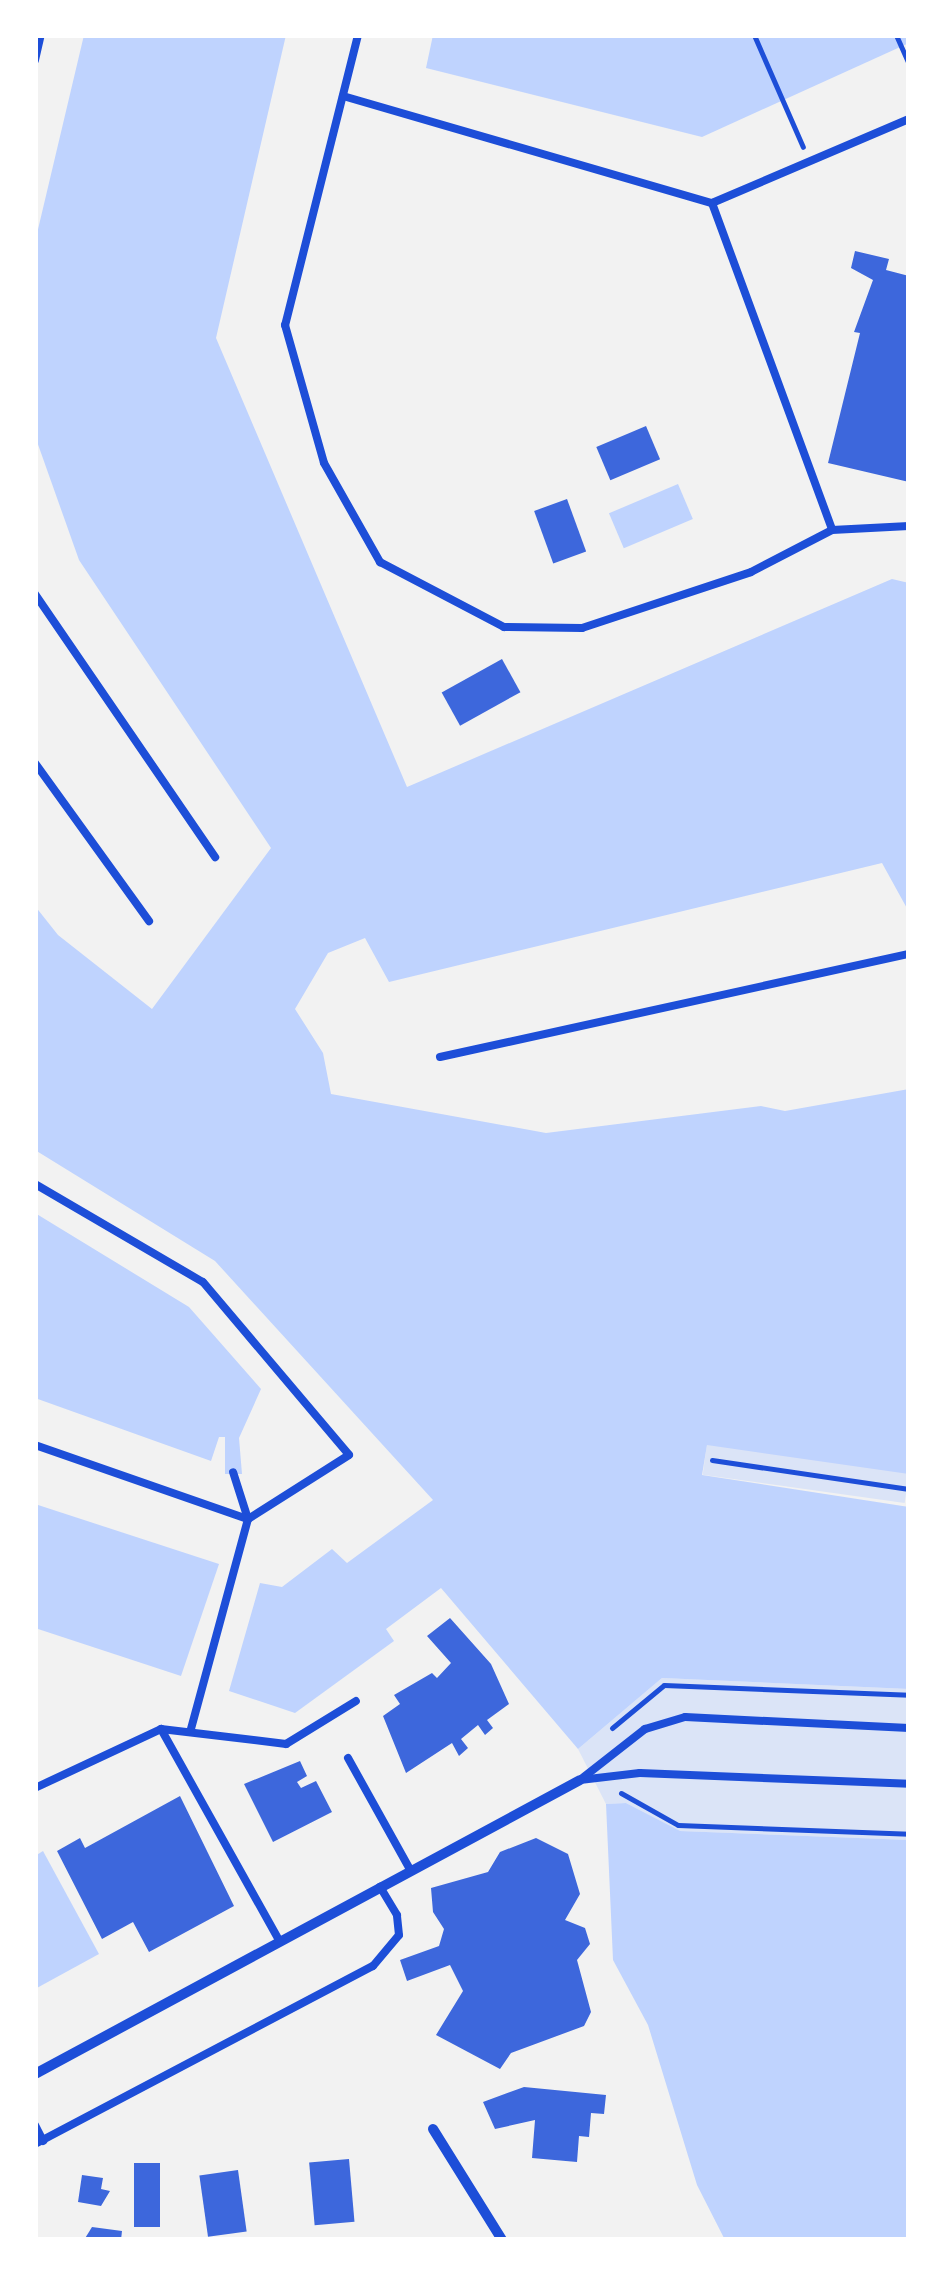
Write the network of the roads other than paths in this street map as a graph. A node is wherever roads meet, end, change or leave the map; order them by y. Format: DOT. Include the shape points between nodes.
graph roads {
  1 [pos="40,35"];
  2 [pos="358,35"];
  3 [pos="35,60"];
  4 [pos="343,96"];
  5 [pos="909,118"];
  6 [pos="712,203"];
  7 [pos="909,526"];
  8 [pos="832,530"];
  9 [pos="35,594"];
  10 [pos="35,763"];
  11 [pos="215,857"];
  12 [pos="150,921"];
  13 [pos="909,954"];
  14 [pos="440,1057"];
  15 [pos="35,1184"];
  16 [pos="35,1444"];
  17 [pos="233,1472"];
  18 [pos="248,1519"];
  19 [pos="356,1701"];
  20 [pos="909,1728"];
  21 [pos="161,1729"];
  22 [pos="191,1730"];
  23 [pos="348,1758"];
  24 [pos="580,1780"];
  25 [pos="909,1784"];
  26 [pos="35,1788"];
  27 [pos="411,1871"];
  28 [pos="380,1888"];
  29 [pos="280,1942"];
  30 [pos="35,2074"];
  31 [pos="35,2126"];
  32 [pos="433,2129"];
  33 [pos="39,2143"];
  34 [pos="502,2240"];
  1 -- 3 [label="lane"];
  2 -- 4 [label="lane"];
  4 -- 6 [label="lane"];
  4 -- 8 [label="lane" via="285,325 324,463 380,562 504,626 582,628 752,572"];
  5 -- 6 [label="lane"];
  6 -- 8 [label="lane"];
  7 -- 8 [label="lane"];
  9 -- 11 [label="lane"];
  10 -- 12 [label="lane"];
  13 -- 14 [label="lane"];
  15 -- 18 [label="lane" via="203,1282 349,1455"];
  16 -- 18 [label="lane"];
  17 -- 18 [label="lane"];
  18 -- 22 [label="lane"];
  19 -- 22 [label="lane" via="286,1744"];
  20 -- 24 [label="lane" via="685,1716 645,1729"];
  21 -- 22 [label="lane"];
  21 -- 26 [label="lane"];
  21 -- 29 [label="lane"];
  23 -- 27 [label="lane"];
  24 -- 25 [label="lane" via="640,1773"];
  24 -- 27 [label="street"];
  27 -- 28 [label="street"];
  28 -- 29 [label="street"];
  28 -- 33 [label="lane" via="397,1915 398,1935 373,1966"];
  29 -- 30 [label="street"];
  31 -- 33 [label="lane"];
  32 -- 34 [label="street"];
}
